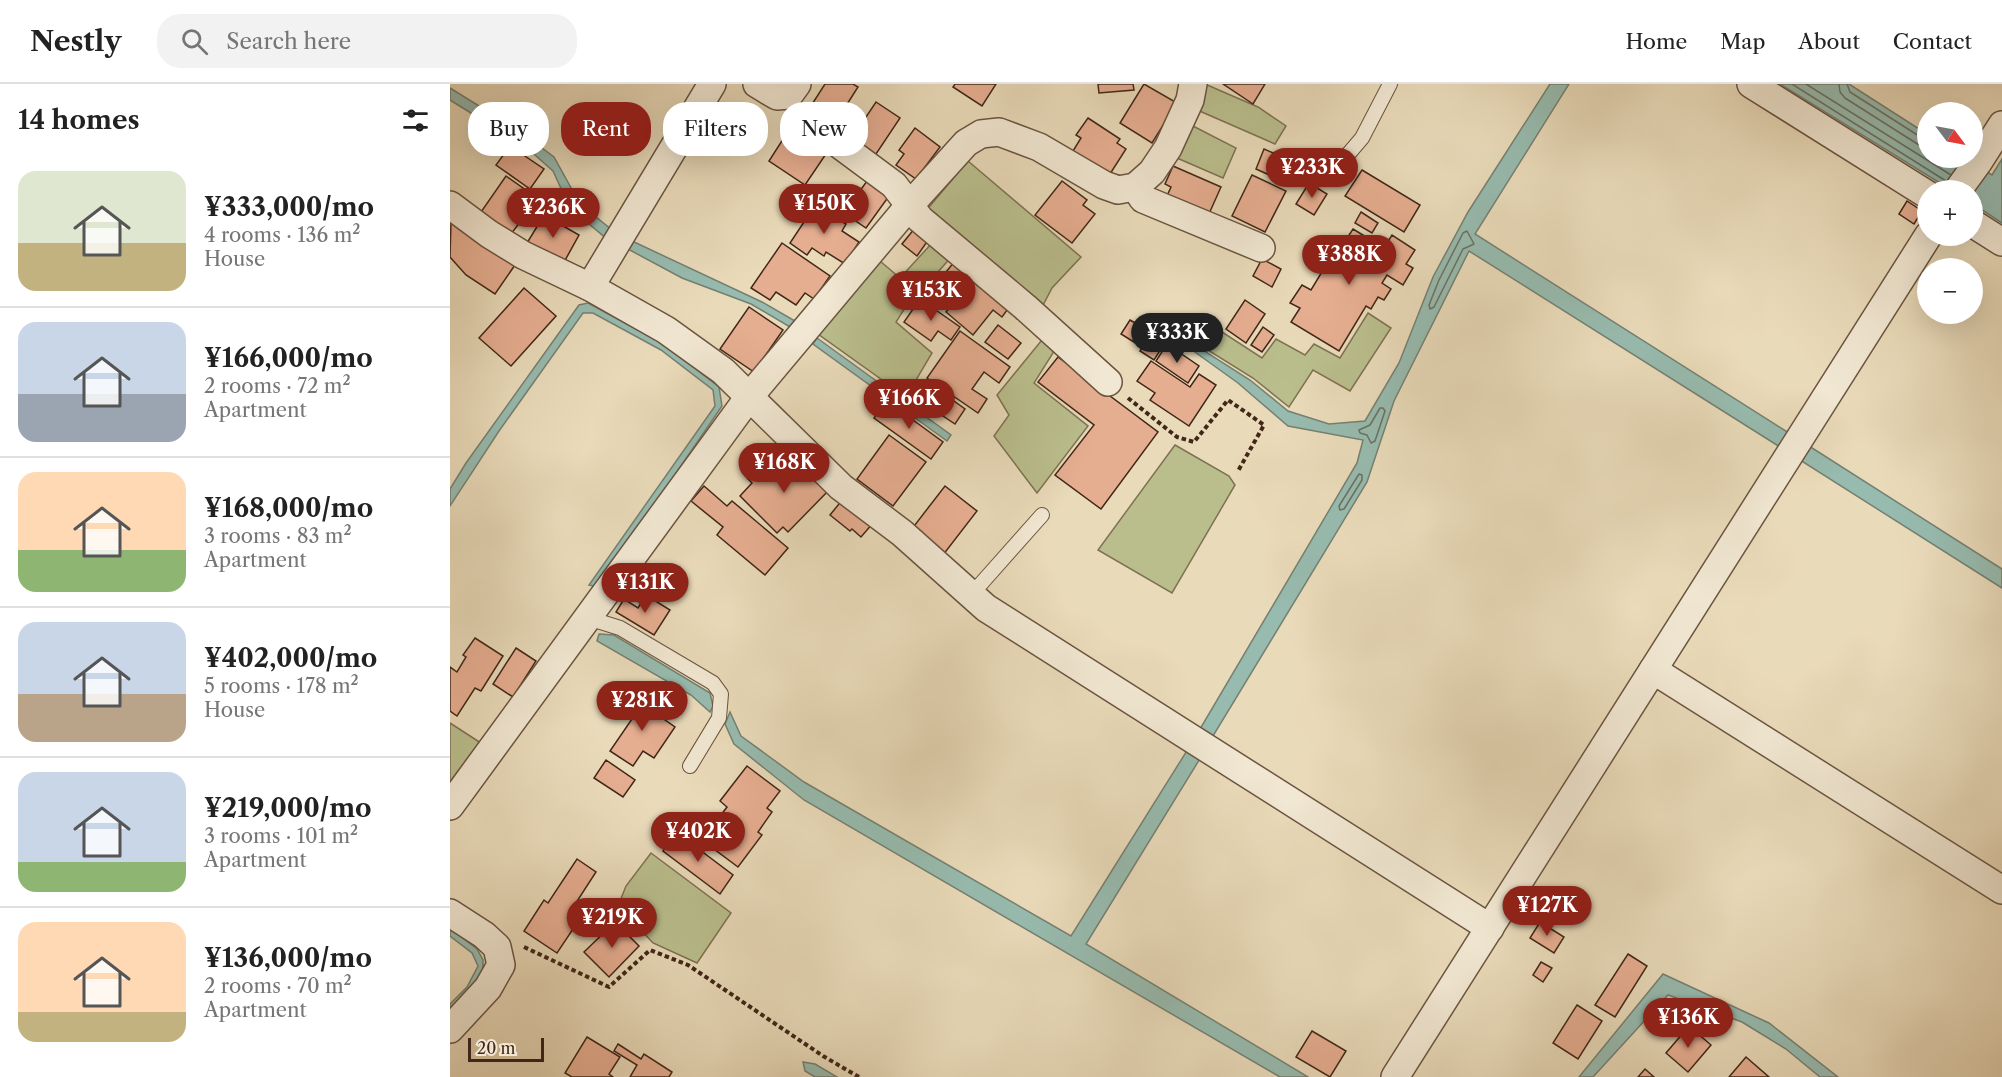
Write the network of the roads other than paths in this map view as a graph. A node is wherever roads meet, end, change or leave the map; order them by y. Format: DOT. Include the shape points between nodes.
graph roads {
  1 [pos="712,84"];
  2 [pos="757,84"];
  3 [pos="796,84"];
  4 [pos="1193,84"];
  5 [pos="1390,84"];
  6 [pos="1751,84"];
  7 [pos="2002,125"];
  8 [pos="855,156"];
  9 [pos="1327,179"];
  10 [pos="1965,180"];
  11 [pos="1135,187"];
  12 [pos="1917,188"];
  13 [pos="450,205"];
  14 [pos="909,206"];
  15 [pos="1983,231"];
  16 [pos="2002,242"];
  17 [pos="1922,246"];
  18 [pos="1261,248"];
  19 [pos="590,287"];
  20 [pos="1108,382"];
  21 [pos="749,398"];
  22 [pos="1042,515"];
  23 [pos="971,595"];
  24 [pos="588,618"];
  25 [pos="1653,670"];
  26 [pos="690,766"];
  27 [pos="450,806"];
  28 [pos="2002,890"];
  29 [pos="450,913"];
  30 [pos="1490,928"];
  31 [pos="450,1029"];
  32 [pos="1395,1077"];
  1 -- 19 [label="street"];
  2 -- 3 [label="street" via="777,96 789,95"];
  4 -- 11 [label="street" via="1190,100 1168,148 1152,172"];
  5 -- 9 [label="lane" via="1362,138"];
  6 -- 12 [label="street"];
  7 -- 10 [label="street"];
  8 -- 14 [label="street" via="894,185"];
  11 -- 14 [label="street" via="1118,190 1104,185 1039,147 999,132 981,134 966,143"];
  11 -- 18 [label="street" via="1143,199"];
  13 -- 19 [label="street" via="523,255"];
  14 -- 20 [label="street"];
  14 -- 21 [label="street"];
  15 -- 16 [label="street"];
  17 -- 25 [label="street"];
  19 -- 21 [label="street" via="666,330 723,371"];
  21 -- 23 [label="street" via="841,487 902,532"];
  21 -- 24 [label="street"];
  22 -- 23 [label="lane"];
  23 -- 30 [label="street"];
  24 -- 26 [label="lane" via="620,628 713,683 721,694 719,718"];
  24 -- 27 [label="street"];
  25 -- 28 [label="street"];
  25 -- 30 [label="street"];
  29 -- 31 [label="street" via="497,946 501,965 488,988"];
  30 -- 32 [label="street"];
}
